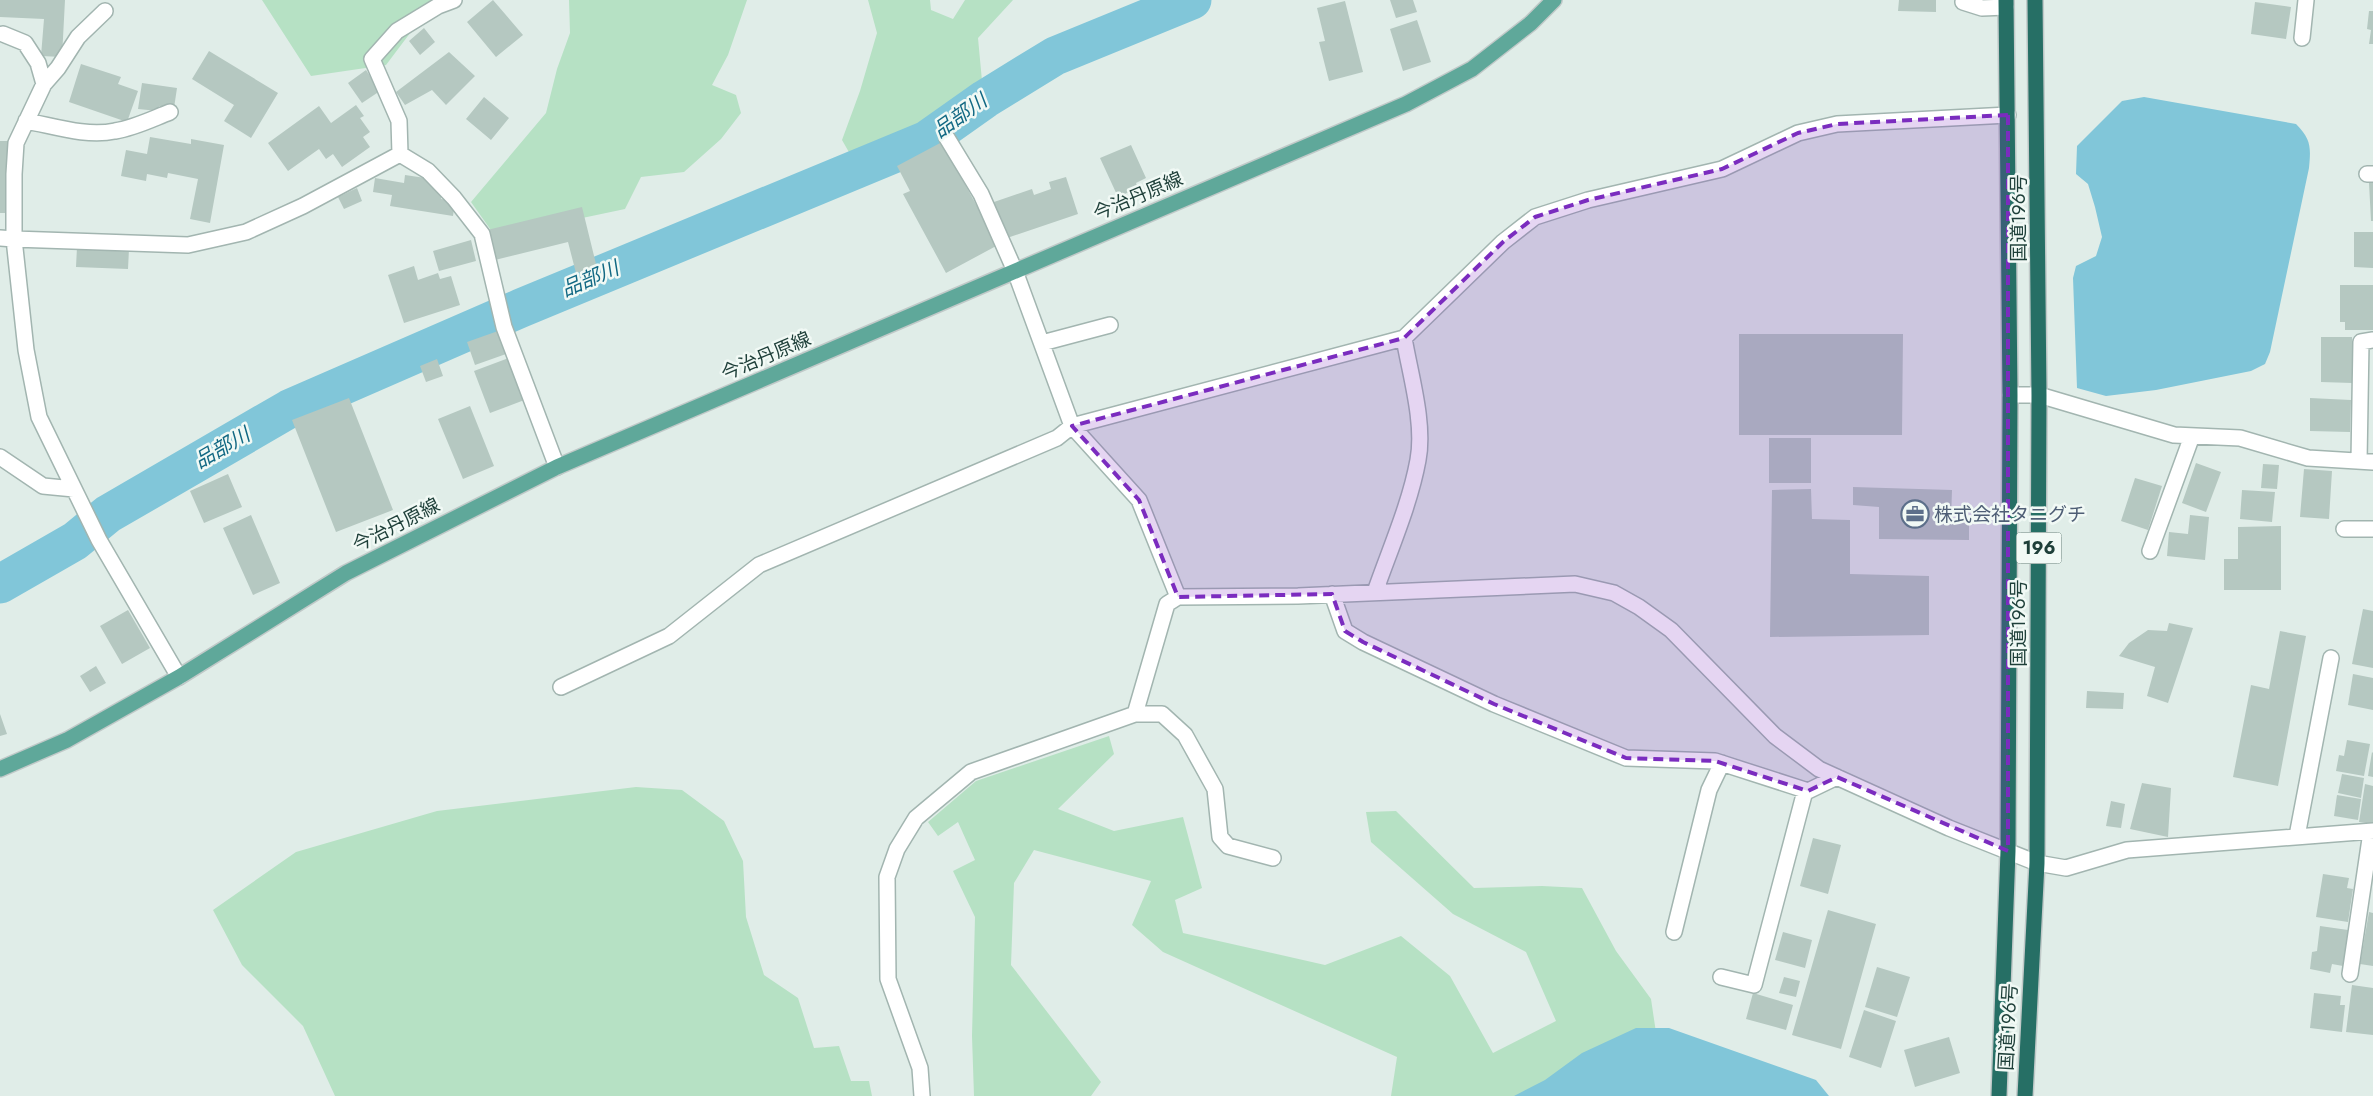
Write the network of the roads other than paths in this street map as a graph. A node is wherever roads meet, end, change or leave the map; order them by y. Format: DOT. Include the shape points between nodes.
graph roads {
  1 [pos="454,0"];
  2 [pos="1554,0"];
  3 [pos="2035,0"];
  4 [pos="2306,0"];
  5 [pos="1963,2"];
  6 [pos="2006,3"];
  7 [pos="105,11"];
  8 [pos="3,34"];
  9 [pos="2302,38"];
  10 [pos="44,84"];
  11 [pos="170,112"];
  12 [pos="2008,115"];
  13 [pos="26,121"];
  14 [pos="947,138"];
  15 [pos="400,154"];
  16 [pos="7,239"];
  17 [pos="1015,271"];
  18 [pos="1110,324"];
  19 [pos="1404,338"];
  20 [pos="2373,340"];
  21 [pos="1042,343"];
  22 [pos="2010,395"];
  23 [pos="2039,396"];
  24 [pos="1072,426"];
  25 [pos="2192,436"];
  26 [pos="0,457"];
  27 [pos="2366,462"];
  28 [pos="558,467"];
  29 [pos="74,489"];
  30 [pos="2344,529"];
  31 [pos="2373,529"];
  32 [pos="2150,551"];
  33 [pos="1376,592"];
  34 [pos="1332,594"];
  35 [pos="1178,597"];
  36 [pos="2331,658"];
  37 [pos="179,678"];
  38 [pos="561,687"];
  39 [pos="1135,714"];
  40 [pos="1722,764"];
  41 [pos="0,769"];
  42 [pos="1836,777"];
  43 [pos="1805,790"];
  44 [pos="2372,831"];
  45 [pos="2297,836"];
  46 [pos="2008,851"];
  47 [pos="1273,858"];
  48 [pos="2037,863"];
  49 [pos="1674,932"];
  50 [pos="2350,974"];
  51 [pos="1721,977"];
  52 [pos="922,1096"];
  53 [pos="1999,1096"];
  54 [pos="2025,1096"];
  1 -- 15 [label="street" via="397,31 372,59 400,121"];
  2 -- 17 [label="main road, 今治丹原線" via="1531,23 1472,70 1406,104"];
  3 -- 23 [label="highway, 国道196号 / 196"];
  4 -- 9 [label="street"];
  5 -- 6 [label="street" via="1982,8"];
  6 -- 12 [label="highway, 国道196号 / 196"];
  7 -- 10 [label="street" via="78,36"];
  8 -- 10 [label="street" via="25,43 38,63"];
  10 -- 13 [label="street"];
  11 -- 13 [label="street" via="113,132 79,131"];
  12 -- 19 [label="street" via="1837,124 1798,133 1722,169 1588,200 1534,218 1503,242"];
  12 -- 22 [label="highway, 国道196号 / 196"];
  13 -- 16 [label="street" via="16,143"];
  14 -- 17 [label="street" via="981,194"];
  15 -- 16 [label="street" via="303,206 246,232 188,245"];
  15 -- 28 [label="street" via="428,171 482,234 504,327"];
  16 -- 29 [label="street" via="39,417"];
  17 -- 21 [label="street"];
  17 -- 28 [label="main road, 今治丹原線"];
  18 -- 21 [label="street"];
  19 -- 24 [label="street"];
  19 -- 33 [label="street" via="1418,420 1418,458"];
  20 -- 27 [label="street" via="2361,342"];
  21 -- 24 [label="street"];
  22 -- 23 [label="street"];
  22 -- 46 [label="highway, 国道196号 / 196"];
  23 -- 25 [label="street" via="2174,435"];
  23 -- 48 [label="highway, 国道196号 / 196"];
  24 -- 35 [label="street" via="1139,500"];
  24 -- 38 [label="street" via="1057,438 759,564 669,636"];
  25 -- 27 [label="street" via="2240,438 2308,458"];
  25 -- 32 [label="street"];
  26 -- 29 [label="street" via="43,486"];
  28 -- 37 [label="main road, 今治丹原線" via="346,573"];
  29 -- 37 [label="street" via="99,540"];
  30 -- 31 [label="street"];
  33 -- 34 [label="street"];
  33 -- 42 [label="street" via="1575,584 1614,593 1671,630 1775,736 1819,769"];
  34 -- 35 [label="street"];
  34 -- 40 [label="street" via="1344,631 1494,704 1626,758 1715,761"];
  35 -- 39 [label="street" via="1167,604"];
  36 -- 45 [label="street"];
  37 -- 41 [label="main road, 今治丹原線" via="67,740"];
  39 -- 47 [label="street" via="1162,714 1185,735 1215,790 1220,837 1228,846"];
  39 -- 52 [label="street" via="971,772 916,818 897,849 887,877 888,979 920,1068"];
  40 -- 43 [label="street"];
  40 -- 49 [label="street" via="1709,790"];
  42 -- 43 [label="street"];
  42 -- 46 [label="street" via="1948,828"];
  43 -- 51 [label="street" via="1754,985"];
  44 -- 45 [label="street"];
  44 -- 50 [label="street"];
  45 -- 48 [label="street" via="2127,850 2066,868"];
  46 -- 48 [label="street"];
  46 -- 53 [label="highway, 国道196号 / 196"];
  48 -- 54 [label="highway, 国道196号 / 196"];
}
